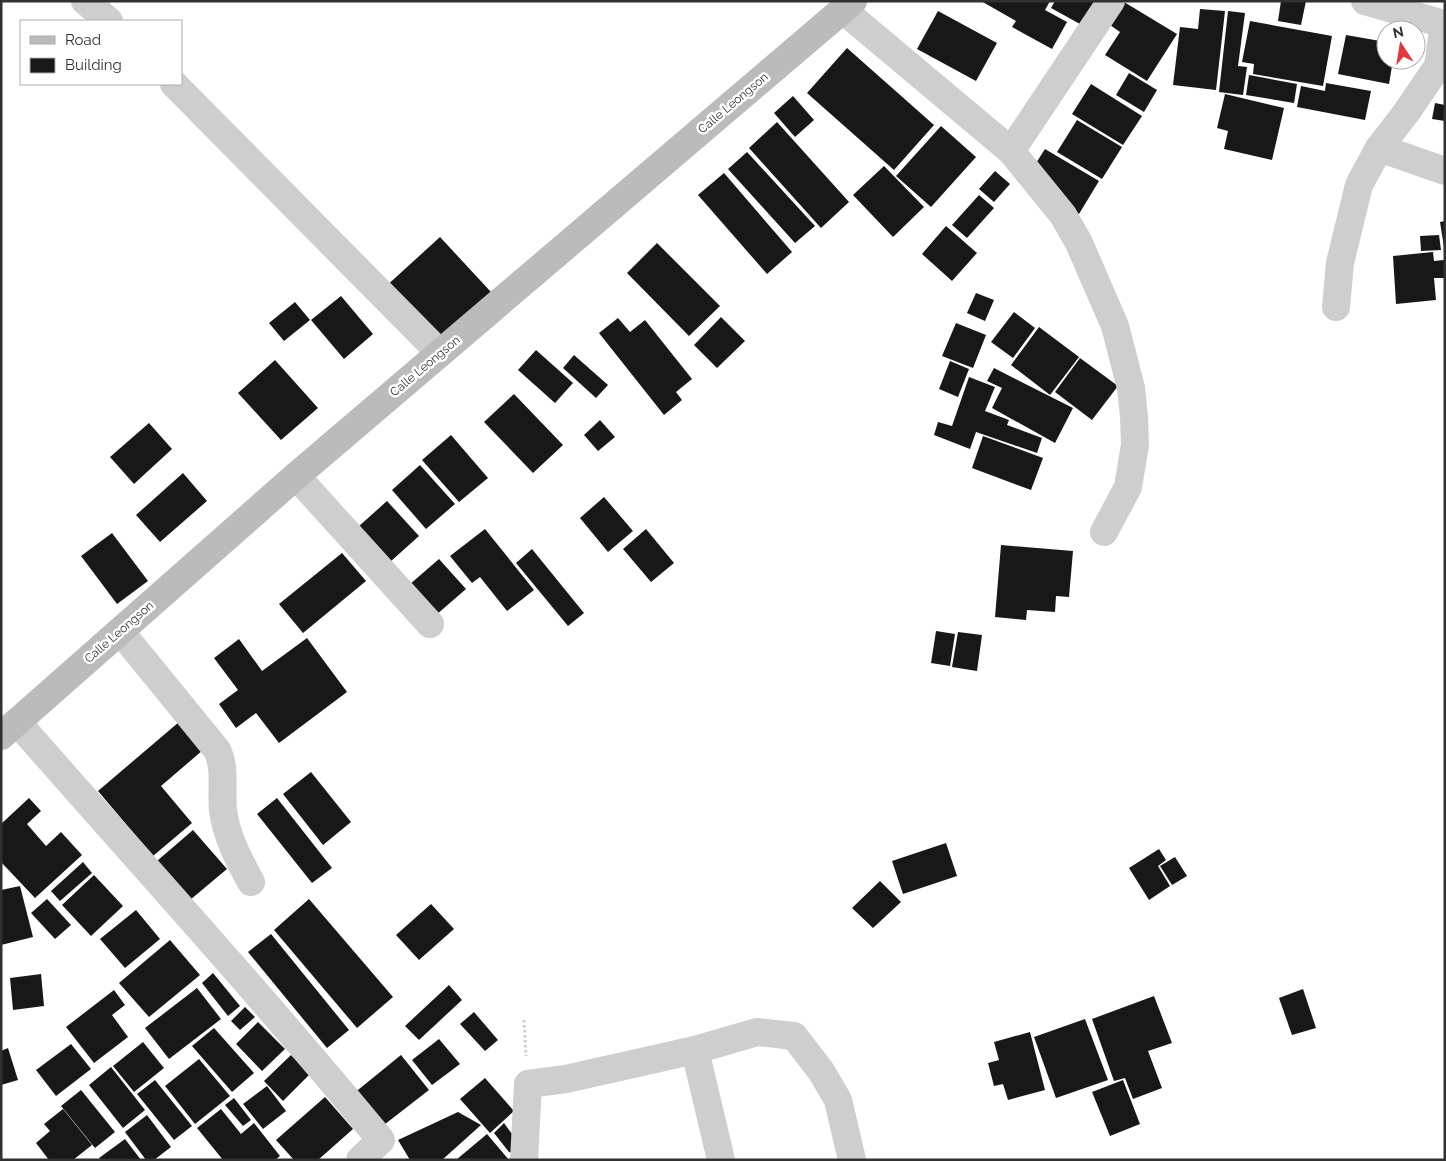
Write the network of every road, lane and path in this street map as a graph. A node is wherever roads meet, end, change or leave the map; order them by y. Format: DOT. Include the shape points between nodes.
graph roads {
  1 [pos="85,1"];
  2 [pos="1111,1"];
  3 [pos="1365,1"];
  4 [pos="848,6"];
  5 [pos="107,20"];
  6 [pos="1445,23"];
  7 [pos="175,85"];
  8 [pos="1379,148"];
  9 [pos="1011,150"];
  10 [pos="1445,171"];
  11 [pos="1336,307"];
  12 [pos="440,353"];
  13 [pos="296,476"];
  14 [pos="1104,532"];
  15 [pos="430,624"];
  16 [pos="120,631"];
  17 [pos="9,729"];
  18 [pos="251,882"];
  19 [pos="524,1020"];
  20 [pos="695,1050"];
  21 [pos="528,1084"];
  22 [pos="360,1160"];
  23 [pos="524,1160"];
  24 [pos="720,1160"];
  25 [pos="852,1160"];
  1 -- 5 [label="street"];
  2 -- 9 [label="street"];
  3 -- 6 [label="street"];
  4 -- 9 [label="street"];
  4 -- 12 [label="main road, Calle Leongson"];
  6 -- 8 [label="street" via="1438,66"];
  7 -- 12 [label="street"];
  8 -- 10 [label="street"];
  8 -- 11 [label="street" via="1359,186 1340,263"];
  9 -- 14 [label="street" via="1063,215 1080,243 1126,363 1131,388 1134,445 1128,487"];
  12 -- 13 [label="main road, Calle Leongson"];
  13 -- 15 [label="street"];
  13 -- 16 [label="main road, Calle Leongson"];
  16 -- 17 [label="main road, Calle Leongson"];
  16 -- 18 [label="street" via="222,759 223,811 238,857"];
  17 -- 22 [label="street" via="295,1036 381,1140"];
  19 -- 21 [label="path"];
  20 -- 21 [label="street" via="566,1079"];
  20 -- 24 [label="street"];
  20 -- 25 [label="street" via="757,1032 794,1036 838,1100"];
  21 -- 23 [label="street"];
}
